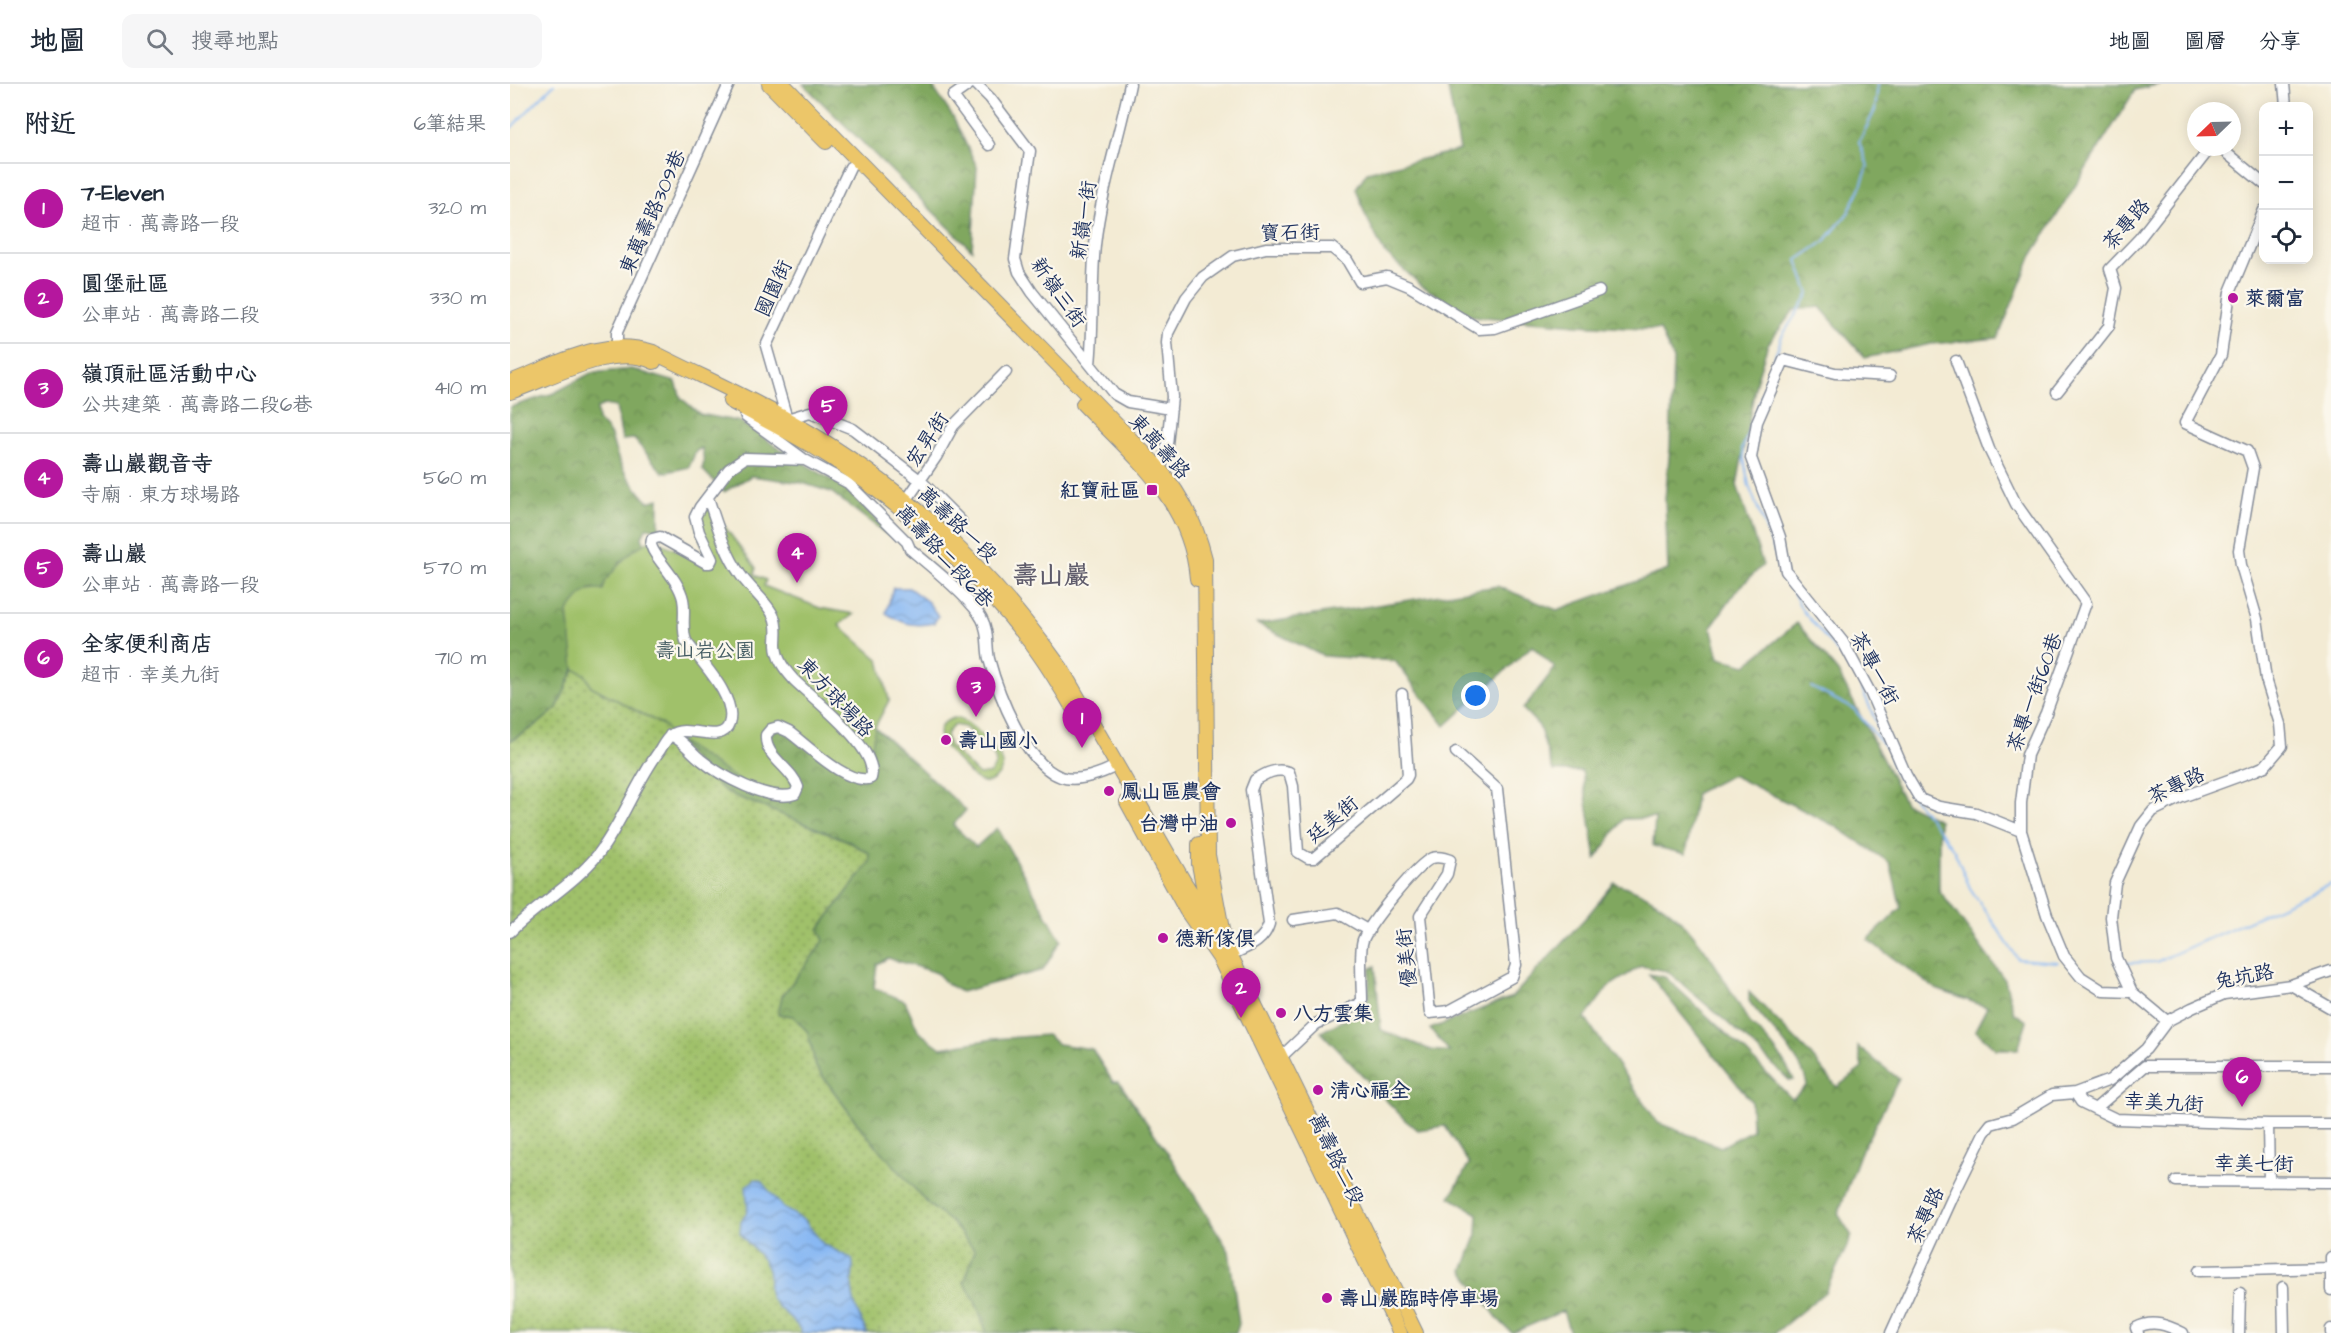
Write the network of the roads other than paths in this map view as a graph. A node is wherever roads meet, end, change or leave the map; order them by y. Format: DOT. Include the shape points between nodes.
graph roads {
  1 [pos="729,84"];
  2 [pos="769,84"];
  3 [pos="783,84"];
  4 [pos="970,84"];
  5 [pos="976,84"];
  6 [pos="1130,84"];
  7 [pos="2283,84"];
  8 [pos="2285,102"];
  9 [pos="988,145"];
  10 [pos="2204,156"];
  11 [pos="2230,156"];
  12 [pos="850,167"];
  13 [pos="2259,180"];
  14 [pos="2259,222"];
  15 [pos="1599,291"];
  16 [pos="618,351"];
  17 [pos="1956,361"];
  18 [pos="1090,364"];
  19 [pos="1006,372"];
  20 [pos="1890,376"];
  21 [pos="510,382"];
  22 [pos="510,392"];
  23 [pos="2057,392"];
  24 [pos="746,404"];
  25 [pos="1171,410"];
  26 [pos="784,424"];
  27 [pos="805,460"];
  28 [pos="1158,475"];
  29 [pos="921,481"];
  30 [pos="708,498"];
  31 [pos="906,501"];
  32 [pos="947,536"];
  33 [pos="1402,694"];
  34 [pos="670,735"];
  35 [pos="1456,752"];
  36 [pos="1113,768"];
  37 [pos="2021,831"];
  38 [pos="1200,870"];
  39 [pos="1183,880"];
  40 [pos="1293,920"];
  41 [pos="1208,930"];
  42 [pos="1369,931"];
  43 [pos="510,932"];
  44 [pos="1225,953"];
  45 [pos="2331,971"];
  46 [pos="2291,985"];
  47 [pos="2132,992"];
  48 [pos="2331,1008"];
  49 [pos="2167,1022"];
  50 [pos="1281,1057"];
  51 [pos="2331,1066"];
  52 [pos="2075,1093"];
  53 [pos="2095,1109"];
  54 [pos="2268,1124"];
  55 [pos="2331,1124"];
  56 [pos="2176,1181"];
  57 [pos="2269,1182"];
  58 [pos="2331,1182"];
  59 [pos="2331,1257"];
  60 [pos="2330,1269"];
  61 [pos="2199,1271"];
  62 [pos="2331,1278"];
  63 [pos="2283,1287"];
  64 [pos="2331,1290"];
  65 [pos="2240,1293"];
  66 [pos="1400,1333"];
  67 [pos="1416,1333"];
  68 [pos="1891,1333"];
  69 [pos="2138,1333"];
  70 [pos="2183,1333"];
  71 [pos="2240,1333"];
  72 [pos="2284,1333"];
  1 -- 16 [label="street, 東萬壽路309巷" via="617,332"];
  2 -- 12 [label="main road, 東萬壽路"];
  3 -- 28 [label="main road, 東萬壽路"];
  4 -- 9 [label="street" via="953,96"];
  5 -- 18 [label="street, 新嶺三街" via="1030,151 1015,259 1019,272"];
  6 -- 18 [label="street, 新嶺一街" via="1097,232"];
  7 -- 8 [label="street"];
  10 -- 23 [label="street, 茶專路" via="2139,239 2110,269 2115,288 2109,326"];
  11 -- 13 [label="street"];
  12 -- 26 [label="street, 國園街" via="766,346"];
  12 -- 28 [label="main road, 東萬壽路"];
  14 -- 47 [label="street, 茶專路" via="2230,292 2221,355 2185,423 2247,451 2253,468 2239,549 2282,746 2265,766 2153,811 2141,826 2115,883 2111,917 2116,958"];
  15 -- 25 [label="street, 寶石街" via="1495,328 1479,329 1387,277 1360,282 1347,260 1332,248 1266,248 1233,256 1203,277 1172,323 1167,343"];
  16 -- 21 [label="main road, 萬壽路一段" via="601,348"];
  16 -- 22 [label="main road, 萬壽路一段"];
  16 -- 24 [label="main road, 萬壽路一段" via="637,348 653,352"];
  17 -- 37 [label="street, 茶專一街60巷" via="1989,449 2016,504 2086,603 2027,755"];
  18 -- 25 [label="street, 新嶺三街" via="1120,399"];
  19 -- 29 [label="street, 宏昇街" via="953,426"];
  20 -- 37 [label="street, 茶專一街" via="1835,373 1784,360 1757,422 1751,458 1780,537 1786,571 1843,642 1920,799 1939,807 1976,813"];
  24 -- 26 [label="main road, 萬壽路一段"];
  24 -- 27 [label="street" via="746,417"];
  25 -- 28 [label="street, 寶石街" via="1166,454"];
  26 -- 29 [label="street" via="810,412 853,429"];
  26 -- 31 [label="main road, 萬壽路一段" via="872,473"];
  26 -- 36 [label="main road, 萬壽路一段" via="865,482 968,573 1035,649"];
  27 -- 30 [label="street" via="745,458 729,469"];
  27 -- 36 [label="street, 萬壽路二段6巷" via="862,495 910,549 981,617 986,627 989,659 1011,722 1039,760 1063,778 1086,777"];
  28 -- 38 [label="main road, 東萬壽路" via="1185,525 1196,563"];
  28 -- 44 [label="main road, 東萬壽路" via="1183,501 1198,533 1204,559 1208,855"];
  29 -- 31 [label="street, 宏昇街"];
  29 -- 32 [label="street" via="962,521"];
  30 -- 34 [label="street" via="695,517 712,559 710,563 660,537 652,539 651,545 683,597 682,632 725,694 730,722 715,734 681,730"];
  30 -- 34 [label="street, 東方球場路" via="732,561 775,618 776,647 785,670 855,738 872,776 863,780 849,777 778,726 768,732 765,741 798,787 795,794 772,794 725,777"];
  31 -- 32 [label="main road, 萬壽路一段"];
  32 -- 36 [label="main road, 萬壽路一段" via="1008,600 1061,668"];
  33 -- 44 [label="street, 廷美街" via="1406,779 1314,858 1298,852 1289,772 1268,772 1255,780 1251,790 1269,924 1255,944"];
  34 -- 43 [label="street" via="598,853"];
  35 -- 42 [label="street, 優美街" via="1497,789 1516,965 1512,977 1449,1011 1430,1013 1420,916 1447,874 1450,860 1442,857 1424,862"];
  36 -- 39 [label="main road, 萬壽路一段"];
  36 -- 41 [label="main road, 萬壽路一段" via="1186,910"];
  37 -- 47 [label="street" via="2064,956 2080,977 2103,991"];
  38 -- 39 [label="main road"];
  38 -- 41 [label="main road, 東萬壽路"];
  39 -- 41 [label="main road, 萬壽路一段"];
  40 -- 42 [label="street" via="1338,913"];
  41 -- 44 [label="main road, 萬壽路二段"];
  42 -- 50 [label="street, 優美街" via="1363,940 1362,1000 1316,1024"];
  44 -- 50 [label="main road, 萬壽路二段"];
  44 -- 66 [label="main road, 萬壽路二段"];
  45 -- 46 [label="street, 兔坑路"];
  46 -- 48 [label="street"];
  46 -- 49 [label="street, 兔坑路" via="2224,994"];
  47 -- 49 [label="street, 茶專路"];
  49 -- 52 [label="street, 茶專路" via="2123,1070 2110,1080"];
  50 -- 67 [label="main road, 萬壽路二段"];
  51 -- 53 [label="street" via="2145,1066"];
  52 -- 53 [label="street, 幸美九街" via="2081,1102"];
  52 -- 68 [label="street, 茶專路" via="2052,1095 2013,1118 1991,1124 1984,1133"];
  53 -- 54 [label="street, 幸美九街" via="2116,1119"];
  54 -- 55 [label="street, 幸美九街"];
  54 -- 57 [label="street"];
  56 -- 57 [label="street, 幸美七街"];
  57 -- 58 [label="street, 幸美七街"];
  59 -- 60 [label="street"];
  60 -- 61 [label="street"];
  60 -- 62 [label="street"];
  62 -- 64 [label="street"];
  63 -- 72 [label="street"];
  65 -- 71 [label="street"];
  69 -- 70 [label="street" via="2136,1328 2147,1322"];
}
